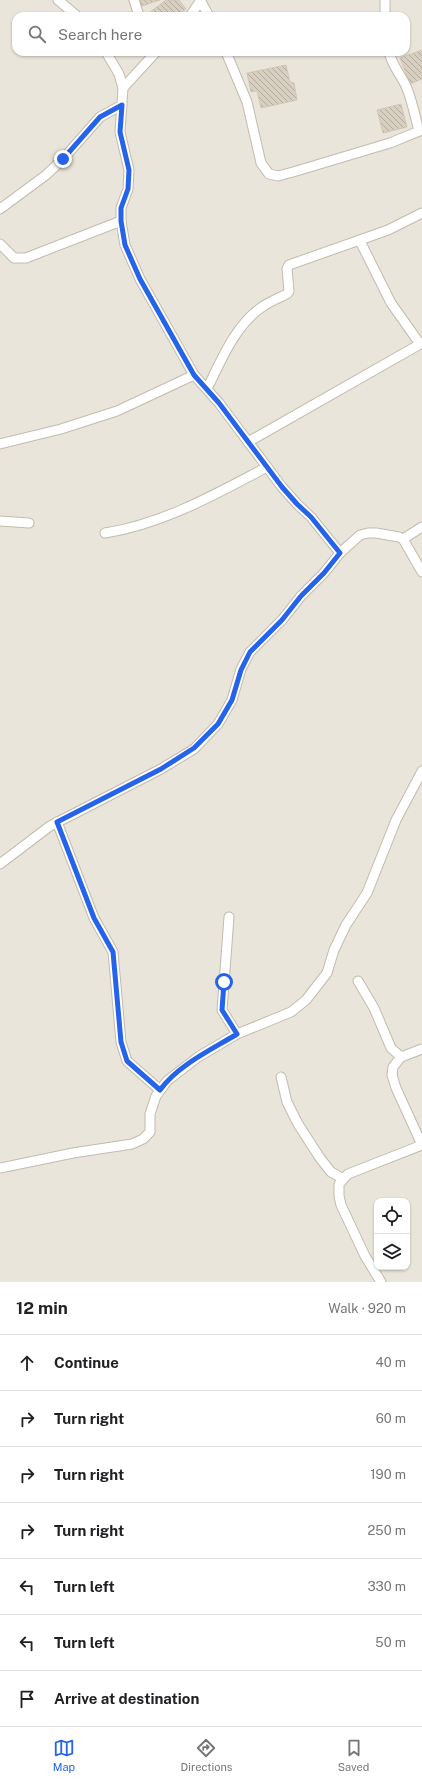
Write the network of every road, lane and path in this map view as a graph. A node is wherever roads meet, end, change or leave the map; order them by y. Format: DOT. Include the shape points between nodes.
graph roads {
  1 [pos="58,0"];
  2 [pos="134,0"];
  3 [pos="201,0"];
  4 [pos="385,0"];
  5 [pos="72,12"];
  6 [pos="138,12"];
  7 [pos="193,12"];
  8 [pos="207,12"];
  9 [pos="385,12"];
  10 [pos="108,56"];
  11 [pos="150,56"];
  12 [pos="228,56"];
  13 [pos="390,56"];
  14 [pos="123,88"];
  15 [pos="122,105"];
  16 [pos="420,130"];
  17 [pos="0,209"];
  18 [pos="422,213"];
  19 [pos="121,221"];
  20 [pos="360,241"];
  21 [pos="0,244"];
  22 [pos="421,344"];
  23 [pos="194,375"];
  24 [pos="207,389"];
  25 [pos="248,442"];
  26 [pos="0,444"];
  27 [pos="267,467"];
  28 [pos="0,521"];
  29 [pos="28,523"];
  30 [pos="422,527"];
  31 [pos="106,533"];
  32 [pos="403,539"];
  33 [pos="340,553"];
  34 [pos="422,572"];
  35 [pos="422,771"];
  36 [pos="57,822"];
  37 [pos="0,864"];
  38 [pos="229,917"];
  39 [pos="358,981"];
  40 [pos="237,1034"];
  41 [pos="422,1049"];
  42 [pos="400,1057"];
  43 [pos="281,1077"];
  44 [pos="160,1090"];
  45 [pos="422,1145"];
  46 [pos="0,1168"];
  47 [pos="342,1178"];
  48 [pos="381,1282"];
  1 -- 5 [label="street"];
  2 -- 6 [label="street"];
  3 -- 7 [label="street"];
  3 -- 8 [label="street"];
  4 -- 9 [label="street"];
  10 -- 14 [label="street" via="119,74"];
  11 -- 14 [label="street"];
  12 -- 16 [label="street" via="247,102 261,163 269,174 278,176 293,172 390,143"];
  13 -- 16 [label="street" via="410,96"];
  14 -- 15 [label="street"];
  15 -- 17 [label="street" via="100,117 46,175"];
  15 -- 19 [label="street" via="120,132 129,170 128,189 121,208"];
  18 -- 20 [label="street"];
  19 -- 21 [label="street" via="26,258 14,258"];
  19 -- 23 [label="street" via="125,245 140,279"];
  20 -- 22 [label="street" via="391,303"];
  20 -- 24 [label="street" via="289,265 289,291 261,307 248,320 237,334"];
  22 -- 25 [label="street"];
  23 -- 24 [label="street"];
  23 -- 26 [label="street" via="117,411 61,429"];
  24 -- 25 [label="street"];
  25 -- 27 [label="street"];
  27 -- 31 [label="street" via="171,514"];
  27 -- 33 [label="street"];
  28 -- 29 [label="street"];
  30 -- 32 [label="street"];
  32 -- 33 [label="street" via="368,533 360,535"];
  32 -- 34 [label="street"];
  33 -- 36 [label="street" via="282,620 250,652 241,670 232,700 218,724 194,748 161,769"];
  35 -- 40 [label="street" via="396,820 367,893 346,925 327,973 319,985 291,1012"];
  36 -- 37 [label="street"];
  36 -- 44 [label="street" via="94,918 113,952 116,1007 124,1054 127,1061"];
  38 -- 40 [label="street" via="222,1010"];
  39 -- 42 [label="street" via="374,1008 391,1048"];
  40 -- 44 [label="street" via="198,1057 167,1080"];
  41 -- 42 [label="street"];
  42 -- 45 [label="street" via="392,1075"];
  43 -- 47 [label="street" via="287,1102 298,1124 320,1158 332,1172"];
  44 -- 46 [label="street" via="150,1114 150,1132 143,1139 132,1144"];
  45 -- 47 [label="street" via="374,1162"];
  47 -- 48 [label="street" via="339,1184 341,1205 365,1256"];
}
